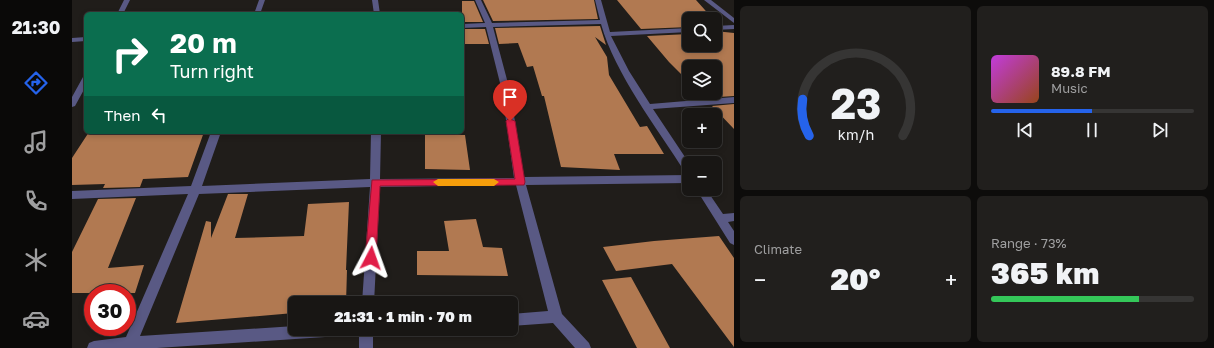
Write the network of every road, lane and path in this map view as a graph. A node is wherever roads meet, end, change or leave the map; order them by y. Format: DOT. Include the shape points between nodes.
graph roads {
  1 [pos="127,0"];
  2 [pos="262,0"];
  3 [pos="375,0"];
  4 [pos="478,0"];
  5 [pos="598,0"];
  6 [pos="707,0"];
  7 [pos="121,12"];
  8 [pos="258,12"];
  9 [pos="376,12"];
  10 [pos="734,21"];
  11 [pos="605,22"];
  12 [pos="489,25"];
  13 [pos="464,26"];
  14 [pos="734,27"];
  15 [pos="722,28"];
  16 [pos="682,30"];
  17 [pos="607,34"];
  18 [pos="84,39"];
  19 [pos="72,40"];
  20 [pos="84,82"];
  21 [pos="734,100"];
  22 [pos="72,104"];
  23 [pos="648,107"];
  24 [pos="215,134"];
  25 [pos="376,134"];
  26 [pos="682,159"];
  27 [pos="682,179"];
  28 [pos="520,182"];
  29 [pos="375,183"];
  30 [pos="195,190"];
  31 [pos="72,194"];
  32 [pos="706,196"];
  33 [pos="734,217"];
  34 [pos="720,218"];
  35 [pos="734,240"];
  36 [pos="368,296"];
  37 [pos="556,317"];
  38 [pos="518,320"];
  39 [pos="288,334"];
  40 [pos="366,336"];
  41 [pos="129,345"];
  42 [pos="94,348"];
  43 [pos="366,348"];
  44 [pos="584,348"];
  1 -- 7 [label="street"];
  2 -- 8 [label="street"];
  3 -- 9 [label="street"];
  4 -- 12 [label="street"];
  5 -- 11 [label="street"];
  6 -- 10 [label="street"];
  11 -- 12 [label="street"];
  11 -- 17 [label="street"];
  12 -- 13 [label="street"];
  12 -- 28 [label="street" via="506,91"];
  14 -- 15 [label="street"];
  16 -- 17 [label="street"];
  17 -- 23 [label="street"];
  18 -- 19 [label="street"];
  20 -- 22 [label="street"];
  21 -- 23 [label="street"];
  23 -- 26 [label="street"];
  24 -- 30 [label="street"];
  25 -- 29 [label="street"];
  27 -- 28 [label="street"];
  28 -- 29 [label="street"];
  28 -- 37 [label="street"];
  29 -- 30 [label="street"];
  29 -- 36 [label="street"];
  30 -- 31 [label="street"];
  30 -- 41 [label="street"];
  32 -- 34 [label="street"];
  33 -- 34 [label="street"];
  34 -- 35 [label="street"];
  37 -- 38 [label="street"];
  37 -- 44 [label="street"];
  39 -- 41 [label="street"];
  40 -- 43 [label="street"];
  41 -- 42 [label="street"];
}
